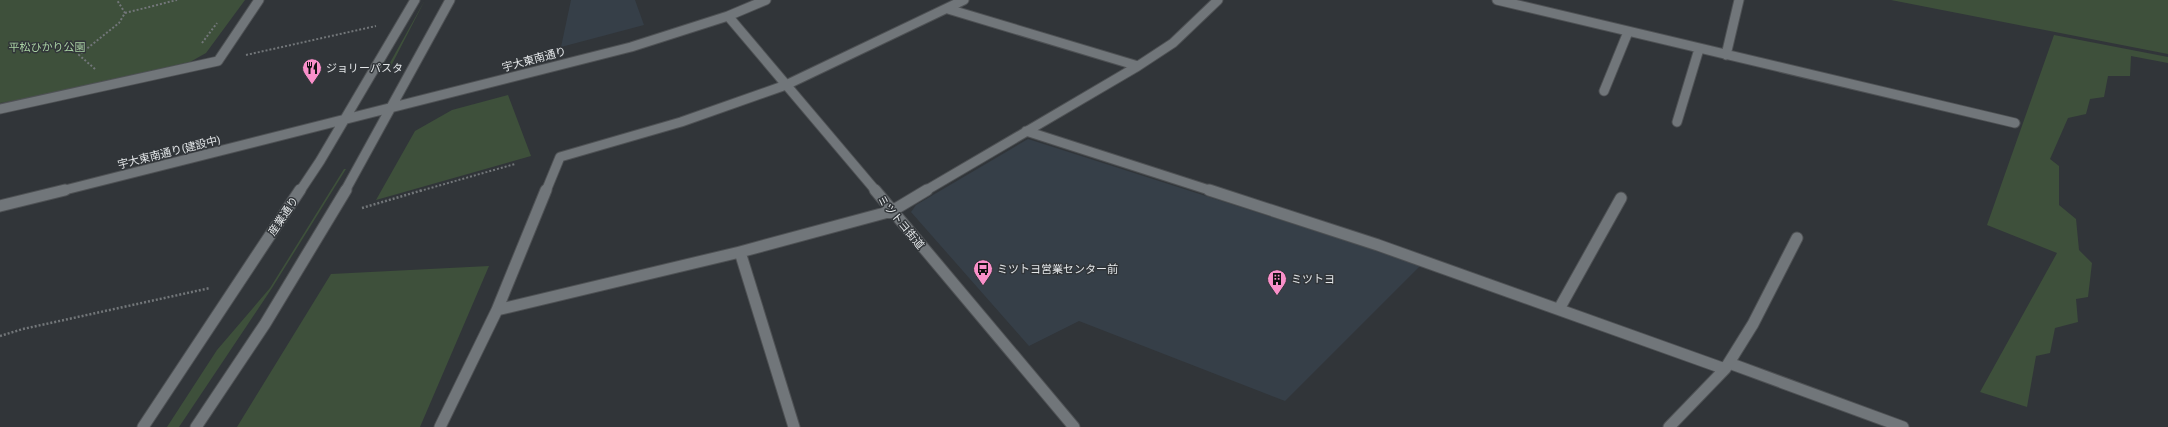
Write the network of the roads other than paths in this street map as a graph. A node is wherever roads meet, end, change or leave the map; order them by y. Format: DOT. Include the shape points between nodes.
graph roads {
  1 [pos="259,0"];
  2 [pos="414,0"];
  3 [pos="450,0"];
  4 [pos="766,0"];
  5 [pos="964,0"];
  6 [pos="1218,0"];
  7 [pos="1497,0"];
  8 [pos="1739,0"];
  9 [pos="948,9"];
  10 [pos="728,16"];
  11 [pos="1628,32"];
  12 [pos="1699,49"];
  13 [pos="1726,55"];
  14 [pos="1138,66"];
  15 [pos="786,84"];
  16 [pos="1604,91"];
  17 [pos="394,108"];
  18 [pos="0,109"];
  19 [pos="344,120"];
  20 [pos="1677,122"];
  21 [pos="2015,123"];
  22 [pos="1026,131"];
  23 [pos="1621,198"];
  24 [pos="0,206"];
  25 [pos="892,211"];
  26 [pos="1797,238"];
  27 [pos="740,252"];
  28 [pos="1559,309"];
  29 [pos="497,310"];
  30 [pos="1727,366"];
  31 [pos="143,427"];
  32 [pos="196,427"];
  33 [pos="440,427"];
  34 [pos="794,427"];
  35 [pos="1074,427"];
  36 [pos="1669,427"];
  37 [pos="1903,427"];
  1 -- 18 [label="street" via="218,61"];
  2 -- 19 [label="street, 産業通り"];
  3 -- 17 [label="street"];
  4 -- 10 [label="street, 宇大東南通り"];
  5 -- 9 [label="street"];
  6 -- 14 [label="street" via="1173,43"];
  7 -- 11 [label="street"];
  8 -- 13 [label="street"];
  9 -- 14 [label="street"];
  9 -- 15 [label="street"];
  10 -- 15 [label="street, ミツトヨ街道"];
  10 -- 17 [label="street, 宇大東南通り" via="630,47"];
  11 -- 12 [label="street"];
  11 -- 16 [label="street"];
  12 -- 13 [label="street"];
  12 -- 20 [label="street"];
  13 -- 21 [label="street"];
  14 -- 22 [label="street"];
  15 -- 25 [label="street, ミツトヨ街道"];
  15 -- 29 [label="street" via="681,122 560,157"];
  17 -- 19 [label="street, 宇大東南通り"];
  17 -- 32 [label="street" via="247,355"];
  19 -- 24 [label="street, 宇大東南通り(建設中)"];
  19 -- 31 [label="street, 産業通り" via="320,161"];
  22 -- 25 [label="street"];
  22 -- 28 [label="street" via="1378,244"];
  23 -- 28 [label="street"];
  25 -- 27 [label="street"];
  25 -- 35 [label="street, ミツトヨ街道"];
  26 -- 30 [label="street" via="1753,324"];
  27 -- 29 [label="street"];
  27 -- 34 [label="street"];
  28 -- 30 [label="street"];
  29 -- 33 [label="street"];
  30 -- 36 [label="street"];
  30 -- 37 [label="street"];
}
